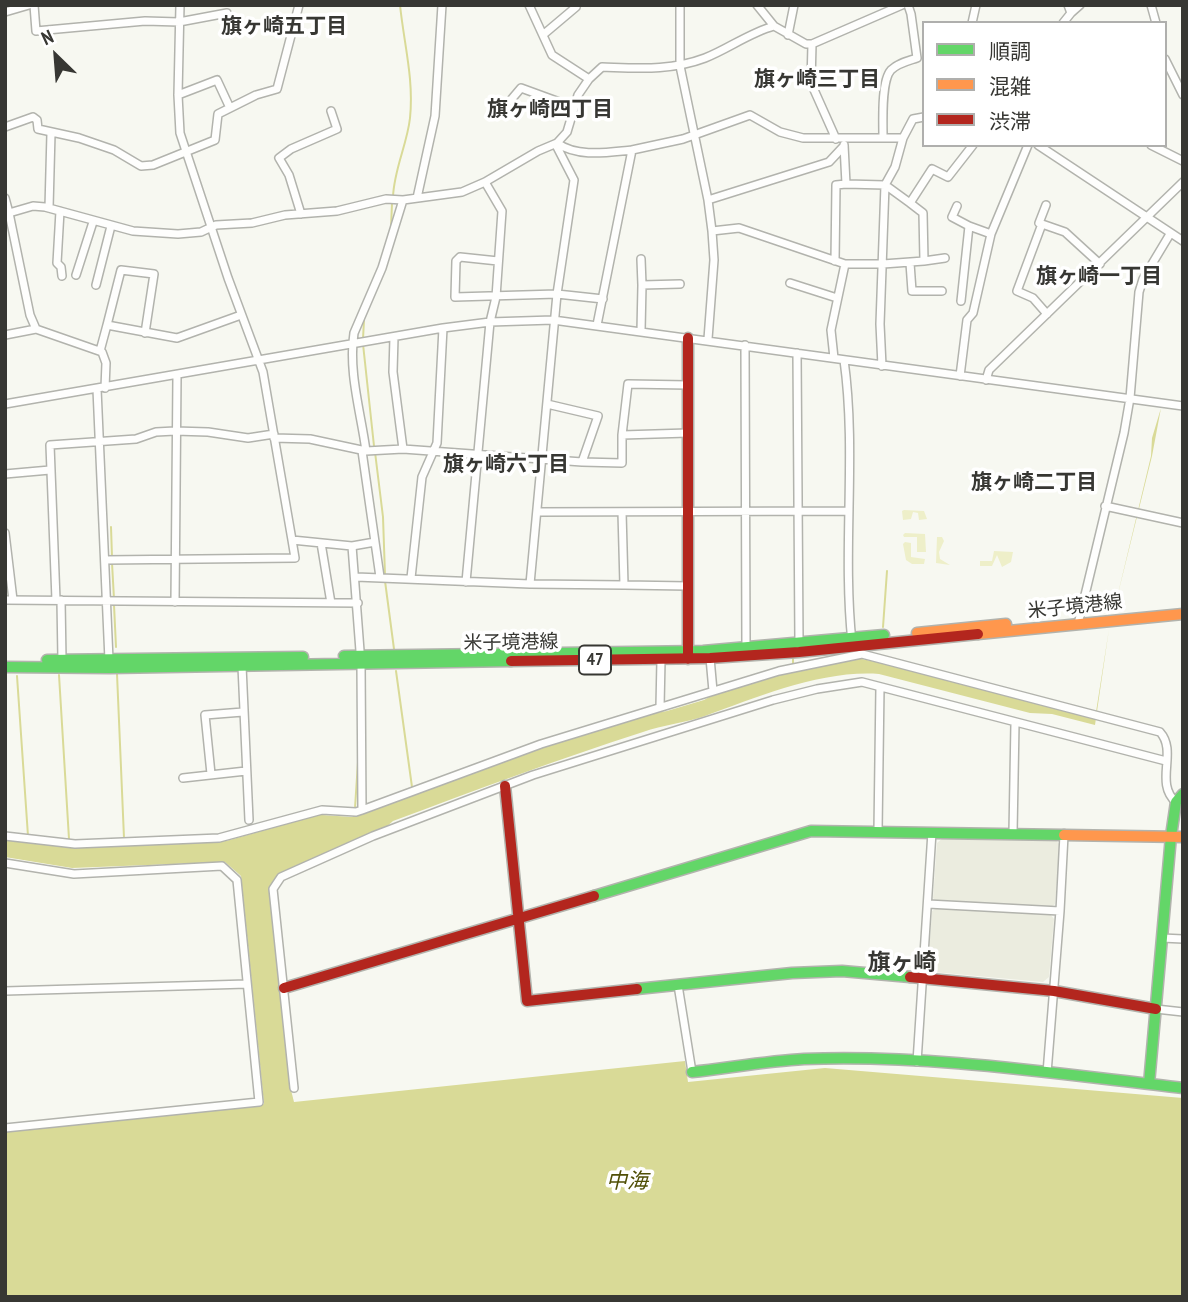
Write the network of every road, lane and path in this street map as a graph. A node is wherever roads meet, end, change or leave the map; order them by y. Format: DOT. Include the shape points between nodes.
graph roads {
  1 [pos="31,5"];
  2 [pos="180,5"];
  3 [pos="299,5"];
  4 [pos="442,5"];
  5 [pos="529,5"];
  6 [pos="574,5"];
  7 [pos="680,5"];
  8 [pos="757,5"];
  9 [pos="794,5"];
  10 [pos="902,5"];
  11 [pos="908,5"];
  12 [pos="1080,5"];
  13 [pos="1069,9"];
  14 [pos="5,12"];
  15 [pos="227,13"];
  16 [pos="179,22"];
  17 [pos="774,26"];
  18 [pos="544,34"];
  19 [pos="788,35"];
  20 [pos="812,44"];
  21 [pos="1167,64"];
  22 [pos="680,66"];
  23 [pos="589,79"];
  24 [pos="178,95"];
  25 [pos="1183,95"];
  26 [pos="510,101"];
  27 [pos="573,107"];
  28 [pos="230,108"];
  29 [pos="331,111"];
  30 [pos="922,117"];
  31 [pos="5,127"];
  32 [pos="51,133"];
  33 [pos="695,135"];
  34 [pos="883,137"];
  35 [pos="903,138"];
  36 [pos="842,142"];
  37 [pos="558,143"];
  38 [pos="971,147"];
  39 [pos="1027,147"];
  40 [pos="1041,147"];
  41 [pos="1155,147"];
  42 [pos="186,150"];
  43 [pos="632,150"];
  44 [pos="1183,161"];
  45 [pos="485,182"];
  46 [pos="1183,182"];
  47 [pos="846,184"];
  48 [pos="885,186"];
  49 [pos="5,198"];
  50 [pos="417,198"];
  51 [pos="403,200"];
  52 [pos="708,200"];
  53 [pos="910,203"];
  54 [pos="1046,205"];
  55 [pos="957,206"];
  56 [pos="48,208"];
  57 [pos="60,211"];
  58 [pos="9,212"];
  59 [pos="301,214"];
  60 [pos="1146,218"];
  61 [pos="93,222"];
  62 [pos="1042,224"];
  63 [pos="111,226"];
  64 [pos="969,226"];
  65 [pos="211,229"];
  66 [pos="712,231"];
  67 [pos="991,234"];
  68 [pos="1170,234"];
  69 [pos="14,240"];
  70 [pos="1183,241"];
  71 [pos="5,243"];
  72 [pos="945,258"];
  73 [pos="641,259"];
  74 [pos="498,261"];
  75 [pos="835,261"];
  76 [pos="923,261"];
  77 [pos="910,263"];
  78 [pos="845,264"];
  79 [pos="883,264"];
  80 [pos="1100,264"];
  81 [pos="76,275"];
  82 [pos="62,276"];
  83 [pos="790,283"];
  84 [pos="680,284"];
  85 [pos="96,285"];
  86 [pos="642,285"];
  87 [pos="942,291"];
  88 [pos="557,294"];
  89 [pos="496,297"];
  90 [pos="837,298"];
  91 [pos="603,299"];
  92 [pos="961,301"];
  93 [pos="1047,314"];
  94 [pos="241,315"];
  95 [pos="553,320"];
  96 [pos="490,322"];
  97 [pos="107,325"];
  98 [pos="597,325"];
  99 [pos="443,328"];
  100 [pos="36,329"];
  101 [pos="641,331"];
  102 [pos="145,333"];
  103 [pos="5,335"];
  104 [pos="394,337"];
  105 [pos="688,338"];
  106 [pos="708,340"];
  107 [pos="353,344"];
  108 [pos="745,345"];
  109 [pos="100,351"];
  110 [pos="797,353"];
  111 [pos="834,359"];
  112 [pos="258,360"];
  113 [pos="844,360"];
  114 [pos="882,366"];
  115 [pos="177,376"];
  116 [pos="960,376"];
  117 [pos="986,380"];
  118 [pos="688,385"];
  119 [pos="101,388"];
  120 [pos="1130,398"];
  121 [pos="5,404"];
  122 [pos="547,404"];
  123 [pos="1183,406"];
  124 [pos="176,431"];
  125 [pos="688,433"];
  126 [pos="622,435"];
  127 [pos="274,436"];
  128 [pos="100,442"];
  129 [pos="403,449"];
  130 [pos="364,451"];
  131 [pos="434,453"];
  132 [pos="478,456"];
  133 [pos="541,459"];
  134 [pos="582,462"];
  135 [pos="50,470"];
  136 [pos="5,474"];
  137 [pos="1105,506"];
  138 [pos="745,511"];
  139 [pos="798,511"];
  140 [pos="848,511"];
  141 [pos="622,512"];
  142 [pos="687,512"];
  143 [pos="537,513"];
  144 [pos="1183,523"];
  145 [pos="5,533"];
  146 [pos="292,540"];
  147 [pos="375,542"];
  148 [pos="321,543"];
  149 [pos="352,546"];
  150 [pos="105,560"];
  151 [pos="175,560"];
  152 [pos="355,577"];
  153 [pos="380,578"];
  154 [pos="411,578"];
  155 [pos="466,582"];
  156 [pos="530,584"];
  157 [pos="624,585"];
  158 [pos="688,586"];
  159 [pos="9,600"];
  160 [pos="59,600"];
  161 [pos="107,600"];
  162 [pos="174,602"];
  163 [pos="331,603"];
  164 [pos="358,603"];
  165 [pos="1183,607"];
  166 [pos="1183,614"];
  167 [pos="1079,621"];
  168 [pos="799,642"];
  169 [pos="852,643"];
  170 [pos="746,648"];
  171 [pos="688,654"];
  172 [pos="710,658"];
  173 [pos="5,660"];
  174 [pos="62,660"];
  175 [pos="109,660"];
  176 [pos="361,660"];
  177 [pos="661,660"];
  178 [pos="242,666"];
  179 [pos="5,667"];
  180 [pos="880,687"];
  181 [pos="713,691"];
  182 [pos="660,707"];
  183 [pos="243,712"];
  184 [pos="1015,723"];
  185 [pos="1166,761"];
  186 [pos="246,771"];
  187 [pos="211,774"];
  188 [pos="183,778"];
  189 [pos="505,786"];
  190 [pos="1179,798"];
  191 [pos="362,810"];
  192 [pos="249,820"];
  193 [pos="878,831"];
  194 [pos="932,832"];
  195 [pos="1013,833"];
  196 [pos="1064,835"];
  197 [pos="5,836"];
  198 [pos="1171,836"];
  199 [pos="1183,837"];
  200 [pos="5,863"];
  201 [pos="928,904"];
  202 [pos="1060,911"];
  203 [pos="517,918"];
  204 [pos="1162,937"];
  205 [pos="1183,939"];
  206 [pos="923,978"];
  207 [pos="247,984"];
  208 [pos="678,985"];
  209 [pos="284,988"];
  210 [pos="5,991"];
  211 [pos="1055,991"];
  212 [pos="1156,1009"];
  213 [pos="1183,1012"];
  214 [pos="917,1062"];
  215 [pos="692,1072"];
  216 [pos="1046,1073"];
  217 [pos="1149,1084"];
  218 [pos="1183,1087"];
  219 [pos="294,1088"];
  220 [pos="5,1128"];
  1 -- 14 [label="street"];
  1 -- 16 [label="street" via="36,31"];
  2 -- 16 [label="street"];
  3 -- 28 [label="street" via="277,89"];
  4 -- 50 [label="street" via="435,116"];
  5 -- 18 [label="street"];
  6 -- 18 [label="street"];
  7 -- 22 [label="street"];
  8 -- 17 [label="street"];
  9 -- 19 [label="street"];
  10 -- 20 [label="street"];
  11 -- 34 [label="street" via="917,58 891,69 886,79"];
  12 -- 13 [label="street"];
  15 -- 16 [label="street"];
  16 -- 24 [label="street"];
  17 -- 19 [label="street"];
  17 -- 22 [label="street"];
  18 -- 23 [label="street" via="552,55"];
  19 -- 20 [label="street"];
  20 -- 36 [label="street" via="811,83"];
  21 -- 25 [label="street"];
  22 -- 23 [label="street" via="602,67"];
  22 -- 33 [label="street"];
  23 -- 27 [label="street"];
  24 -- 28 [label="street" via="218,80"];
  24 -- 42 [label="street"];
  26 -- 27 [label="street" via="522,89"];
  27 -- 37 [label="street" via="567,132"];
  28 -- 42 [label="street" via="218,114 215,140"];
  29 -- 59 [label="street" via="337,130 279,158"];
  30 -- 35 [label="street" via="913,119"];
  31 -- 32 [label="street" via="33,117 38,129"];
  32 -- 42 [label="street" via="114,150 141,166"];
  32 -- 56 [label="street"];
  33 -- 36 [label="street" via="750,115 789,135"];
  33 -- 43 [label="street"];
  33 -- 52 [label="street"];
  34 -- 35 [label="street"];
  34 -- 36 [label="street"];
  35 -- 48 [label="street"];
  36 -- 47 [label="street"];
  36 -- 52 [label="street" via="829,162"];
  37 -- 43 [label="street" via="592,153"];
  37 -- 45 [label="street"];
  37 -- 88 [label="street" via="575,180"];
  38 -- 53 [label="street" via="948,177 932,169"];
  39 -- 67 [label="street"];
  40 -- 60 [label="street"];
  41 -- 44 [label="street"];
  42 -- 65 [label="street"];
  43 -- 91 [label="street"];
  45 -- 50 [label="street" via="462,192"];
  45 -- 74 [label="street" via="502,211"];
  46 -- 60 [label="street"];
  47 -- 48 [label="street"];
  47 -- 75 [label="street" via="836,185"];
  48 -- 53 [label="street"];
  48 -- 79 [label="street"];
  49 -- 58 [label="street"];
  50 -- 51 [label="street"];
  51 -- 59 [label="street"];
  51 -- 107 [label="street"];
  52 -- 66 [label="street"];
  53 -- 76 [label="street" via="923,213"];
  54 -- 62 [label="street"];
  55 -- 64 [label="street" via="952,216"];
  56 -- 57 [label="street"];
  56 -- 58 [label="street" via="33,206"];
  57 -- 61 [label="street"];
  57 -- 82 [label="street" via="57,263"];
  58 -- 69 [label="street"];
  59 -- 65 [label="street"];
  60 -- 68 [label="street"];
  60 -- 80 [label="street"];
  61 -- 63 [label="street"];
  61 -- 81 [label="street"];
  62 -- 80 [label="street" via="1065,232"];
  62 -- 93 [label="street" via="1017,291 1032,298"];
  63 -- 65 [label="street" via="178,234"];
  63 -- 85 [label="street"];
  64 -- 67 [label="street"];
  64 -- 92 [label="street"];
  65 -- 94 [label="street"];
  66 -- 75 [label="street" via="739,228"];
  66 -- 106 [label="street"];
  67 -- 116 [label="street" via="973,313 967,320"];
  68 -- 70 [label="street"];
  68 -- 120 [label="street" via="1139,292"];
  69 -- 71 [label="street"];
  69 -- 100 [label="street"];
  72 -- 76 [label="street"];
  73 -- 86 [label="street"];
  74 -- 89 [label="street"];
  74 -- 89 [label="street" via="460,257 456,261 455,298"];
  75 -- 78 [label="street"];
  76 -- 77 [label="street"];
  77 -- 79 [label="street"];
  77 -- 87 [label="street" via="912,292"];
  78 -- 79 [label="street"];
  78 -- 90 [label="street"];
  79 -- 114 [label="street"];
  80 -- 93 [label="street"];
  83 -- 90 [label="street"];
  84 -- 86 [label="street"];
  86 -- 101 [label="street"];
  88 -- 89 [label="street"];
  88 -- 91 [label="street"];
  88 -- 95 [label="street"];
  89 -- 96 [label="street"];
  90 -- 111 [label="street" via="831,330"];
  91 -- 98 [label="street"];
  93 -- 117 [label="street" via="989,370"];
  94 -- 102 [label="street" via="177,338"];
  94 -- 112 [label="street"];
  95 -- 96 [label="street"];
  95 -- 98 [label="street"];
  95 -- 122 [label="street"];
  96 -- 99 [label="street"];
  96 -- 132 [label="street"];
  97 -- 102 [label="street"];
  97 -- 102 [label="street" via="121,270 153,274"];
  97 -- 109 [label="street"];
  98 -- 101 [label="street"];
  99 -- 104 [label="street"];
  99 -- 131 [label="street"];
  100 -- 103 [label="street"];
  100 -- 109 [label="street"];
  101 -- 105 [label="street"];
  104 -- 107 [label="street"];
  104 -- 129 [label="street" via="393,372"];
  105 -- 106 [label="street"];
  105 -- 118 [label="street"];
  106 -- 108 [label="street"];
  107 -- 112 [label="street"];
  107 -- 130 [label="street"];
  108 -- 110 [label="street"];
  108 -- 138 [label="street"];
  109 -- 119 [label="street" via="106,363"];
  110 -- 111 [label="street"];
  110 -- 139 [label="street"];
  111 -- 113 [label="street"];
  112 -- 115 [label="street"];
  112 -- 127 [label="street"];
  113 -- 114 [label="street"];
  113 -- 140 [label="street" via="849,396"];
  114 -- 116 [label="street"];
  115 -- 119 [label="street"];
  115 -- 124 [label="street"];
  116 -- 117 [label="street"];
  117 -- 120 [label="street"];
  118 -- 125 [label="street"];
  118 -- 126 [label="street" via="628,384"];
  119 -- 121 [label="street"];
  119 -- 128 [label="street"];
  120 -- 123 [label="street"];
  120 -- 137 [label="street"];
  122 -- 133 [label="street"];
  122 -- 134 [label="street" via="598,416"];
  124 -- 127 [label="street"];
  124 -- 128 [label="street"];
  124 -- 151 [label="street"];
  125 -- 126 [label="street"];
  125 -- 142 [label="street"];
  126 -- 134 [label="street" via="622,463"];
  127 -- 130 [label="street"];
  127 -- 146 [label="street"];
  128 -- 135 [label="street" via="50,446"];
  128 -- 150 [label="street"];
  129 -- 130 [label="street"];
  129 -- 131 [label="street"];
  130 -- 147 [label="street"];
  131 -- 132 [label="street"];
  131 -- 154 [label="street" via="422,477"];
  132 -- 133 [label="street"];
  132 -- 155 [label="street"];
  133 -- 134 [label="street"];
  133 -- 143 [label="street"];
  135 -- 136 [label="street"];
  135 -- 160 [label="street"];
  137 -- 144 [label="street"];
  137 -- 167 [label="street"];
  138 -- 139 [label="street"];
  138 -- 142 [label="street"];
  138 -- 170 [label="street"];
  139 -- 140 [label="street"];
  139 -- 168 [label="street"];
  140 -- 169 [label="street"];
  141 -- 142 [label="street"];
  141 -- 143 [label="street"];
  141 -- 157 [label="street"];
  142 -- 158 [label="street"];
  143 -- 156 [label="street"];
  145 -- 159 [label="street"];
  146 -- 148 [label="street"];
  146 -- 151 [label="street" via="295,558"];
  147 -- 149 [label="street"];
  147 -- 153 [label="street"];
  148 -- 149 [label="street"];
  148 -- 163 [label="street"];
  149 -- 152 [label="street"];
  150 -- 151 [label="street"];
  150 -- 161 [label="street"];
  151 -- 162 [label="street"];
  152 -- 153 [label="street"];
  152 -- 164 [label="street"];
  153 -- 154 [label="street"];
  154 -- 155 [label="street"];
  155 -- 156 [label="street"];
  156 -- 157 [label="street"];
  157 -- 158 [label="street"];
  158 -- 171 [label="street"];
  159 -- 160 [label="street"];
  160 -- 161 [label="street"];
  160 -- 174 [label="street"];
  161 -- 162 [label="street"];
  161 -- 175 [label="street"];
  162 -- 163 [label="street"];
  163 -- 164 [label="street"];
  164 -- 176 [label="street"];
  165 -- 167 [label="street, 米子境港線 / 47"];
  166 -- 167 [label="street, 米子境港線 / 47"];
  167 -- 169 [label="street, 米子境港線 / 47"];
  168 -- 169 [label="street, 米子境港線 / 47"];
  168 -- 170 [label="street, 米子境港線 / 47"];
  169 -- 172 [label="street, 米子境港線 / 47"];
  170 -- 171 [label="street, 米子境港線 / 47"];
  171 -- 172 [label="street, 米子境港線 / 47"];
  171 -- 176 [label="street, 米子境港線 / 47"];
  171 -- 177 [label="street, 米子境港線 / 47"];
  172 -- 181 [label="street"];
  173 -- 174 [label="street, 米子境港線 / 47"];
  174 -- 175 [label="street, 米子境港線 / 47"];
  175 -- 176 [label="street, 米子境港線 / 47"];
  176 -- 177 [label="street, 米子境港線 / 47"];
  176 -- 178 [label="street, 米子境港線 / 47"];
  176 -- 191 [label="street"];
  177 -- 182 [label="street"];
  178 -- 179 [label="street, 米子境港線 / 47"];
  178 -- 183 [label="street"];
  180 -- 184 [label="street"];
  180 -- 189 [label="street" via="862,682 773,700"];
  180 -- 193 [label="street"];
  181 -- 182 [label="street"];
  181 -- 185 [label="street" via="789,668 862,654 1160,732 1168,744"];
  182 -- 191 [label="street" via="522,750"];
  183 -- 186 [label="street"];
  183 -- 187 [label="street" via="205,715"];
  184 -- 185 [label="street"];
  184 -- 195 [label="street"];
  185 -- 190 [label="street" via="1166,788 1170,796"];
  186 -- 187 [label="street"];
  186 -- 192 [label="street"];
  187 -- 188 [label="street"];
  189 -- 203 [label="street"];
  189 -- 209 [label="street" via="281,877 273,889"];
  190 -- 198 [label="street"];
  191 -- 197 [label="street" via="322,810 219,838 64,843"];
  193 -- 194 [label="street"];
  193 -- 203 [label="street" via="811,831"];
  194 -- 195 [label="street"];
  194 -- 201 [label="street"];
  195 -- 196 [label="street"];
  196 -- 198 [label="street"];
  196 -- 202 [label="street"];
  198 -- 199 [label="street"];
  198 -- 204 [label="street"];
  200 -- 207 [label="street" via="74,873 222,866 237,880"];
  201 -- 202 [label="street"];
  201 -- 206 [label="street"];
  202 -- 211 [label="street"];
  203 -- 208 [label="street" via="527,1001"];
  203 -- 209 [label="street"];
  204 -- 205 [label="street"];
  204 -- 212 [label="street"];
  206 -- 208 [label="street" via="821,971"];
  206 -- 211 [label="street"];
  206 -- 214 [label="street"];
  207 -- 210 [label="street"];
  207 -- 220 [label="street" via="259,1102"];
  208 -- 215 [label="street"];
  209 -- 219 [label="street"];
  211 -- 212 [label="street"];
  211 -- 216 [label="street"];
  212 -- 213 [label="street"];
  212 -- 217 [label="street"];
  214 -- 215 [label="street" via="803,1059"];
  214 -- 216 [label="street"];
  216 -- 217 [label="street"];
  217 -- 218 [label="street"];
}
